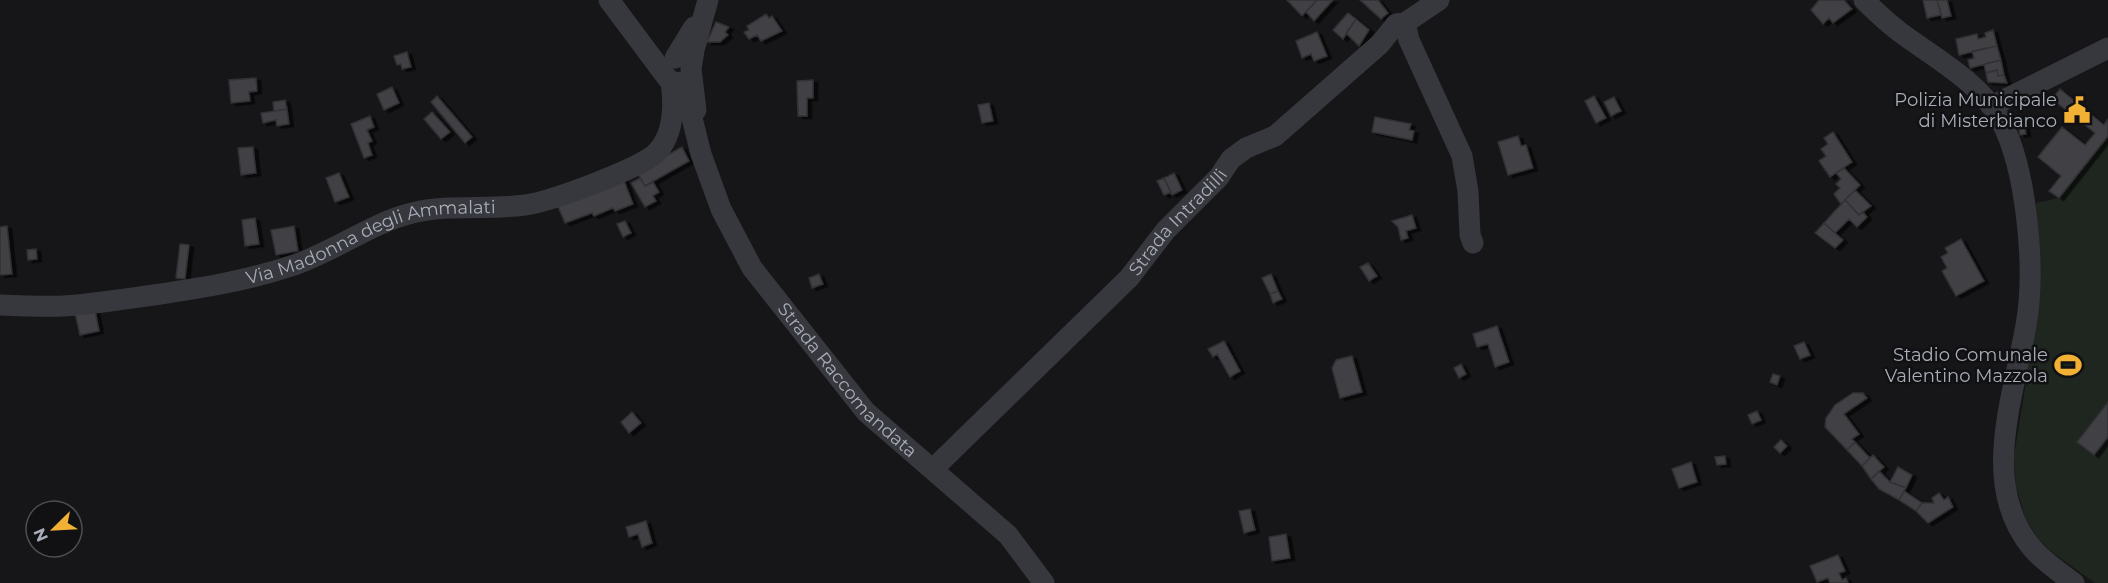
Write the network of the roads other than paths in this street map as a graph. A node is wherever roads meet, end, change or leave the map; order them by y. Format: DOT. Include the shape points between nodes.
graph roads {
  1 [pos="609,0"];
  2 [pos="1439,0"];
  3 [pos="1864,0"];
  4 [pos="707,4"];
  5 [pos="1405,23"];
  6 [pos="2108,48"];
  7 [pos="678,71"];
  8 [pos="1992,106"];
  9 [pos="1473,243"];
  10 [pos="0,305"];
  11 [pos="933,470"];
  12 [pos="1044,583"];
  13 [pos="2074,583"];
  1 -- 7 [label="street, Strada Raccomandata" via="644,45"];
  2 -- 5 [label="street, Strada Intradilli"];
  3 -- 8 [label="street"];
  4 -- 7 [label="street"];
  5 -- 9 [label="street" via="1409,40 1462,156"];
  5 -- 11 [label="street, Strada Intradilli" via="1396,24 1380,44 1275,136 1231,159 1128,278"];
  6 -- 8 [label="street"];
  7 -- 10 [label="street, Via Madonna degli Ammalati" via="673,110 658,150 632,167 562,195 528,204 410,213 298,264 203,288 82,304"];
  7 -- 11 [label="street, Strada Raccomandata" via="721,209 752,268 866,412"];
  8 -- 13 [label="street" via="2005,129 2019,174 2029,263 2027,322 2002,453 2004,484 2014,519 2031,547"];
  11 -- 12 [label="street, Strada Raccomandata" via="1008,535"];
}
